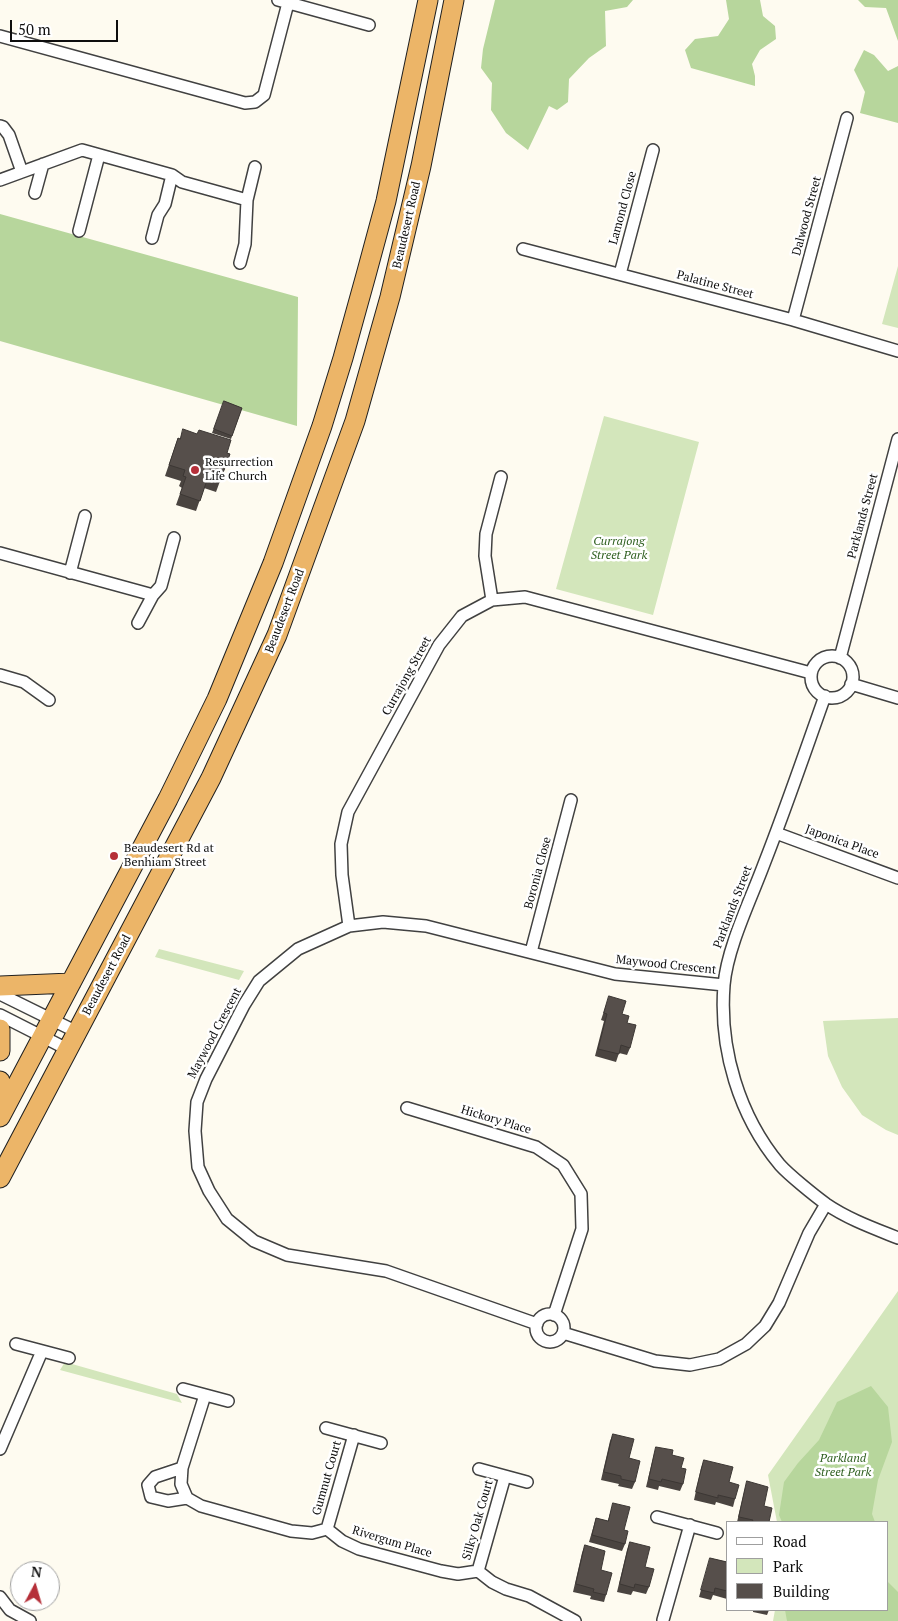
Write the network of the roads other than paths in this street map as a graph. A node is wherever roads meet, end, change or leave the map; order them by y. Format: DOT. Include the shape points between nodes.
graph roads {
  1 [pos="428,0"];
  2 [pos="454,0"];
  3 [pos="283,1"];
  4 [pos="369,25"];
  5 [pos="0,36"];
  6 [pos="847,118"];
  7 [pos="0,126"];
  8 [pos="653,150"];
  9 [pos="99,155"];
  10 [pos="43,164"];
  11 [pos="255,167"];
  12 [pos="22,172"];
  13 [pos="172,175"];
  14 [pos="0,180"];
  15 [pos="36,193"];
  16 [pos="247,200"];
  17 [pos="79,231"];
  18 [pos="152,238"];
  19 [pos="523,249"];
  20 [pos="240,264"];
  21 [pos="620,274"];
  22 [pos="793,320"];
  23 [pos="898,351"];
  24 [pos="898,439"];
  25 [pos="501,477"];
  26 [pos="85,516"];
  27 [pos="174,538"];
  28 [pos="0,553"];
  29 [pos="70,573"];
  30 [pos="153,595"];
  31 [pos="492,600"];
  32 [pos="138,623"];
  33 [pos="840,658"];
  34 [pos="811,673"];
  35 [pos="0,675"];
  36 [pos="851,684"];
  37 [pos="825,696"];
  38 [pos="898,698"];
  39 [pos="49,700"];
  40 [pos="571,800"];
  41 [pos="776,833"];
  42 [pos="898,878"];
  43 [pos="349,926"];
  44 [pos="531,952"];
  45 [pos="71,983"];
  46 [pos="724,985"];
  47 [pos="0,986"];
  48 [pos="0,994"];
  49 [pos="0,1015"];
  50 [pos="52,1020"];
  51 [pos="0,1029"];
  52 [pos="77,1032"];
  53 [pos="43,1037"];
  54 [pos="68,1049"];
  55 [pos="0,1052"];
  56 [pos="0,1081"];
  57 [pos="407,1108"];
  58 [pos="3,1112"];
  59 [pos="0,1178"];
  60 [pos="826,1204"];
  61 [pos="898,1238"];
  62 [pos="554,1315"];
  63 [pos="537,1324"];
  64 [pos="563,1333"];
  65 [pos="16,1344"];
  66 [pos="42,1351"];
  67 [pos="69,1358"];
  68 [pos="183,1389"];
  69 [pos="205,1395"];
  70 [pos="228,1401"];
  71 [pos="326,1428"];
  72 [pos="354,1435"];
  73 [pos="381,1442"];
  74 [pos="0,1449"];
  75 [pos="182,1468"];
  76 [pos="479,1469"];
  77 [pos="505,1476"];
  78 [pos="527,1482"];
  79 [pos="187,1498"];
  80 [pos="656,1517"];
  81 [pos="690,1526"];
  82 [pos="327,1528"];
  83 [pos="717,1533"];
  84 [pos="478,1571"];
  85 [pos="0,1597"];
  86 [pos="30,1621"];
  87 [pos="574,1621"];
  88 [pos="663,1621"];
  1 -- 45 [label="highway" via="386,201 343,358 299,494 217,699 135,864"];
  2 -- 52 [label="highway, Beaudesert Road" via="421,166 390,297 355,421 333,482 277,635 211,778"];
  3 -- 4 [label="street"];
  3 -- 5 [label="street" via="264,95 255,102 245,103"];
  6 -- 22 [label="street, Dalwood Street"];
  7 -- 12 [label="street" via="9,134"];
  8 -- 21 [label="street, Lamond Close"];
  9 -- 10 [label="street" via="82,150"];
  9 -- 13 [label="street"];
  9 -- 17 [label="street"];
  10 -- 12 [label="street"];
  10 -- 15 [label="street"];
  11 -- 16 [label="street"];
  12 -- 14 [label="street"];
  13 -- 16 [label="street" via="182,182"];
  13 -- 18 [label="street"];
  16 -- 20 [label="street" via="245,244"];
  19 -- 21 [label="street, Palatine Street"];
  21 -- 22 [label="street, Palatine Street"];
  22 -- 23 [label="street, Palatine Street"];
  24 -- 33 [label="street, Parklands Street"];
  25 -- 31 [label="street" via="486,534 485,556"];
  26 -- 29 [label="street"];
  27 -- 30 [label="street" via="160,586"];
  28 -- 29 [label="street"];
  29 -- 30 [label="street"];
  30 -- 32 [label="street"];
  31 -- 34 [label="street, Currajong Street" via="525,598"];
  31 -- 43 [label="street, Currajong Street" via="462,616 439,645 348,812 341,844"];
  33 -- 34 [label="street" via="820,659"];
  33 -- 36 [label="street" via="852,670"];
  34 -- 37 [label="street" via="816,691"];
  35 -- 39 [label="street" via="24,682"];
  36 -- 37 [label="street" via="838,696"];
  36 -- 38 [label="street"];
  37 -- 41 [label="street, Parklands Street"];
  40 -- 44 [label="street, Boronia Close"];
  41 -- 42 [label="street, Japonica Place"];
  41 -- 46 [label="street, Parklands Street" via="730,953"];
  43 -- 44 [label="street, Maywood Crescent" via="383,922 426,926"];
  43 -- 63 [label="street, Maywood Crescent" via="298,949 259,981 244,1005 196,1102 198,1167 209,1191 227,1219 254,1241 287,1255 386,1271"];
  44 -- 46 [label="street, Maywood Crescent" via="615,974"];
  45 -- 47 [label="highway"];
  45 -- 50 [label="highway"];
  46 -- 60 [label="street, Parklands Street" via="724,1032 733,1077 752,1124 781,1165"];
  48 -- 50 [label="street"];
  49 -- 53 [label="street"];
  50 -- 52 [label="street"];
  50 -- 53 [label="highway"];
  51 -- 55 [label="highway"];
  52 -- 54 [label="highway, Beaudesert Road"];
  53 -- 54 [label="street"];
  53 -- 58 [label="highway"];
  54 -- 59 [label="highway, Beaudesert Road"];
  56 -- 58 [label="highway"];
  57 -- 62 [label="street, Hickory Place" via="536,1147 563,1165 581,1194 582,1230"];
  60 -- 61 [label="street, Parklands Street" via="858,1222"];
  60 -- 64 [label="street" via="808,1233 779,1303 765,1326 746,1344 719,1359 690,1365 655,1361"];
  62 -- 63 [label="street" via="546,1315"];
  62 -- 64 [label="street" via="561,1320"];
  63 -- 64 [label="street" via="539,1336 546,1342 558,1340"];
  65 -- 66 [label="street"];
  66 -- 67 [label="street"];
  66 -- 74 [label="street"];
  68 -- 69 [label="street"];
  69 -- 70 [label="street"];
  69 -- 75 [label="street"];
  71 -- 72 [label="street, Gumnut Court"];
  72 -- 73 [label="street, Gumnut Court"];
  72 -- 82 [label="street, Gumnut Court"];
  75 -- 79 [label="street" via="181,1484"];
  75 -- 79 [label="street" via="156,1477 148,1485 151,1497 168,1501"];
  76 -- 77 [label="street, Silky Oak Court"];
  77 -- 78 [label="street, Silky Oak Court"];
  77 -- 84 [label="street, Silky Oak Court"];
  79 -- 82 [label="street" via="201,1506 291,1531 312,1533"];
  80 -- 81 [label="street"];
  81 -- 83 [label="street"];
  81 -- 88 [label="street"];
  82 -- 84 [label="street, Rivergum Place" via="342,1541 359,1549 440,1571 458,1574"];
  84 -- 87 [label="street" via="492,1582 529,1596"];
  85 -- 86 [label="street" via="10,1610"];
}
